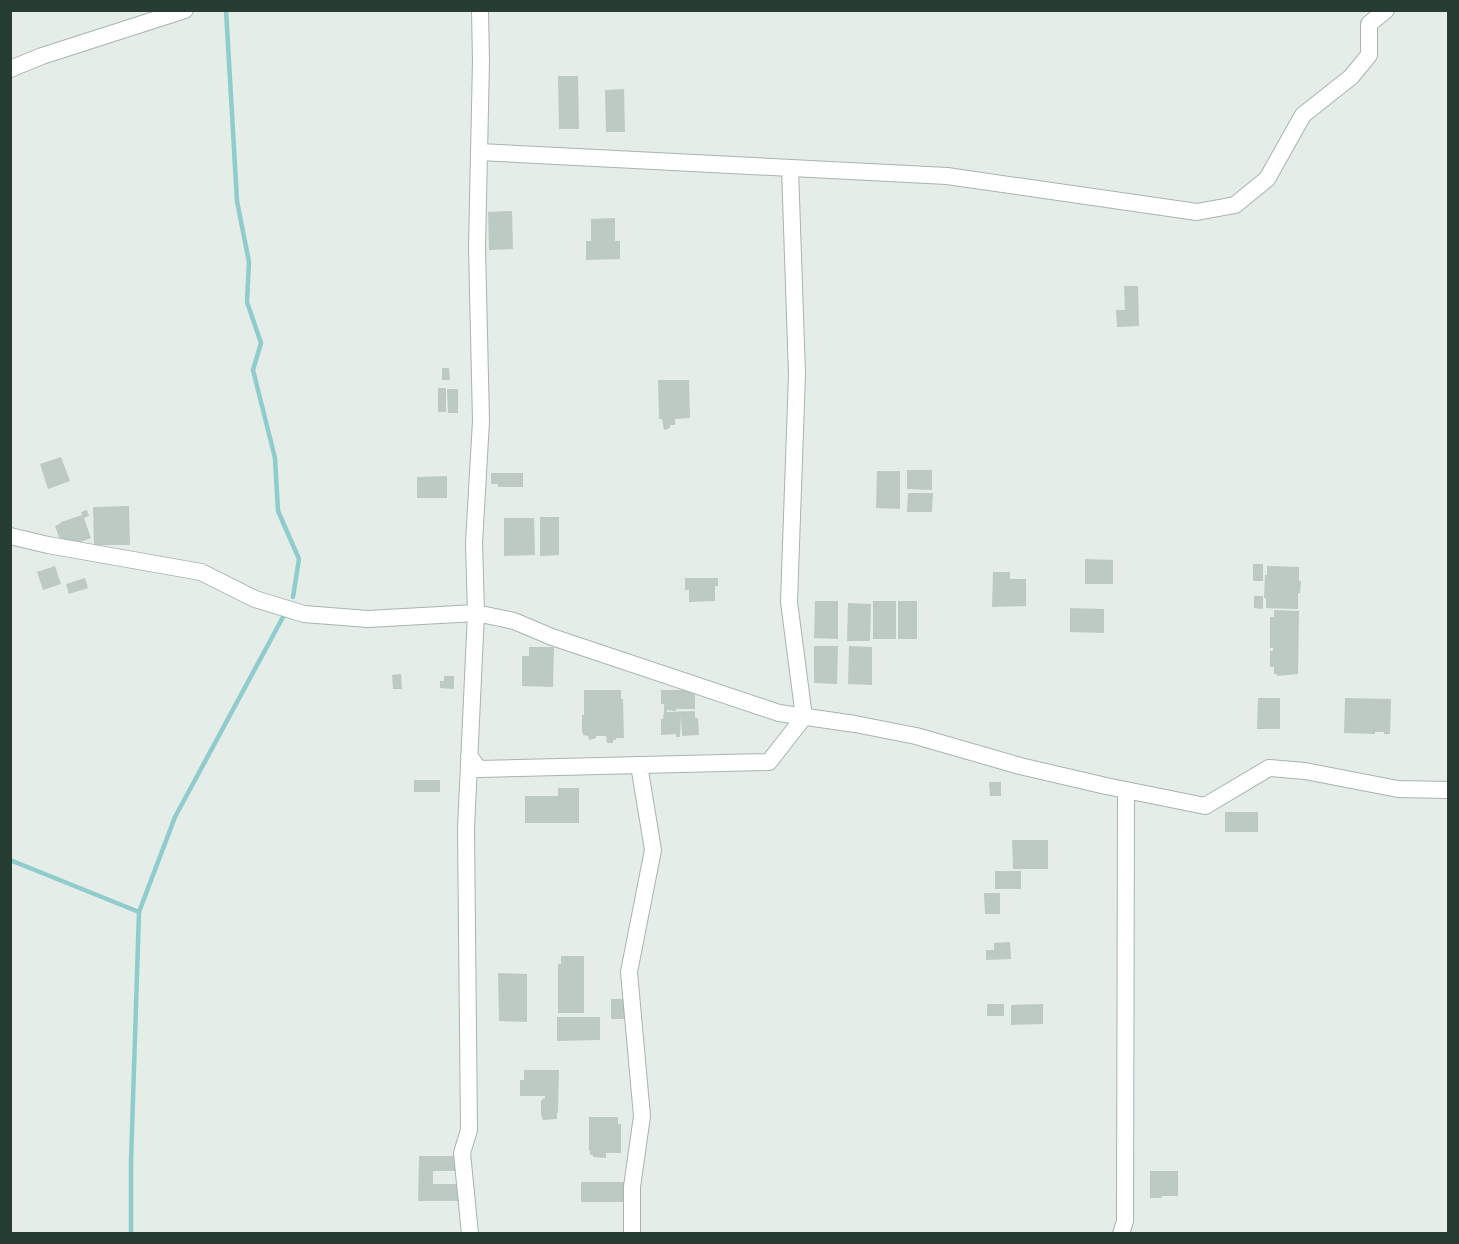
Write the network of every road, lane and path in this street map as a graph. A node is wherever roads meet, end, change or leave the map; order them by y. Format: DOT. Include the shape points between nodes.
graph roads {
  1 [pos="185,10"];
  2 [pos="480,10"];
  3 [pos="1386,10"];
  4 [pos="10,69"];
  5 [pos="479,152"];
  6 [pos="790,168"];
  7 [pos="10,536"];
  8 [pos="476,613"];
  9 [pos="804,717"];
  10 [pos="469,756"];
  11 [pos="639,765"];
  12 [pos="1126,790"];
  13 [pos="1449,790"];
  14 [pos="470,1233"];
  15 [pos="632,1233"];
  16 [pos="1121,1233"];
  1 -- 4 [label="street"];
  2 -- 5 [label="street"];
  3 -- 6 [label="street" via="1368,24 1369,55 1351,77 1303,116 1267,179 1234,205 1197,212 947,176"];
  5 -- 6 [label="street"];
  5 -- 8 [label="street" via="481,422 474,543"];
  6 -- 9 [label="street" via="797,374 789,602"];
  7 -- 8 [label="street" via="201,572 255,599 304,614 368,619"];
  8 -- 9 [label="street" via="514,621 779,713"];
  8 -- 10 [label="street"];
  9 -- 11 [label="street" via="769,762"];
  9 -- 12 [label="street" via="916,736"];
  10 -- 11 [label="street" via="479,769"];
  10 -- 14 [label="street" via="466,830 469,1130 462,1153"];
  11 -- 15 [label="street" via="653,850 629,972 642,1116 632,1186"];
  12 -- 13 [label="street" via="1205,806 1269,768 1398,789"];
  12 -- 16 [label="street" via="1125,1221"];
}
